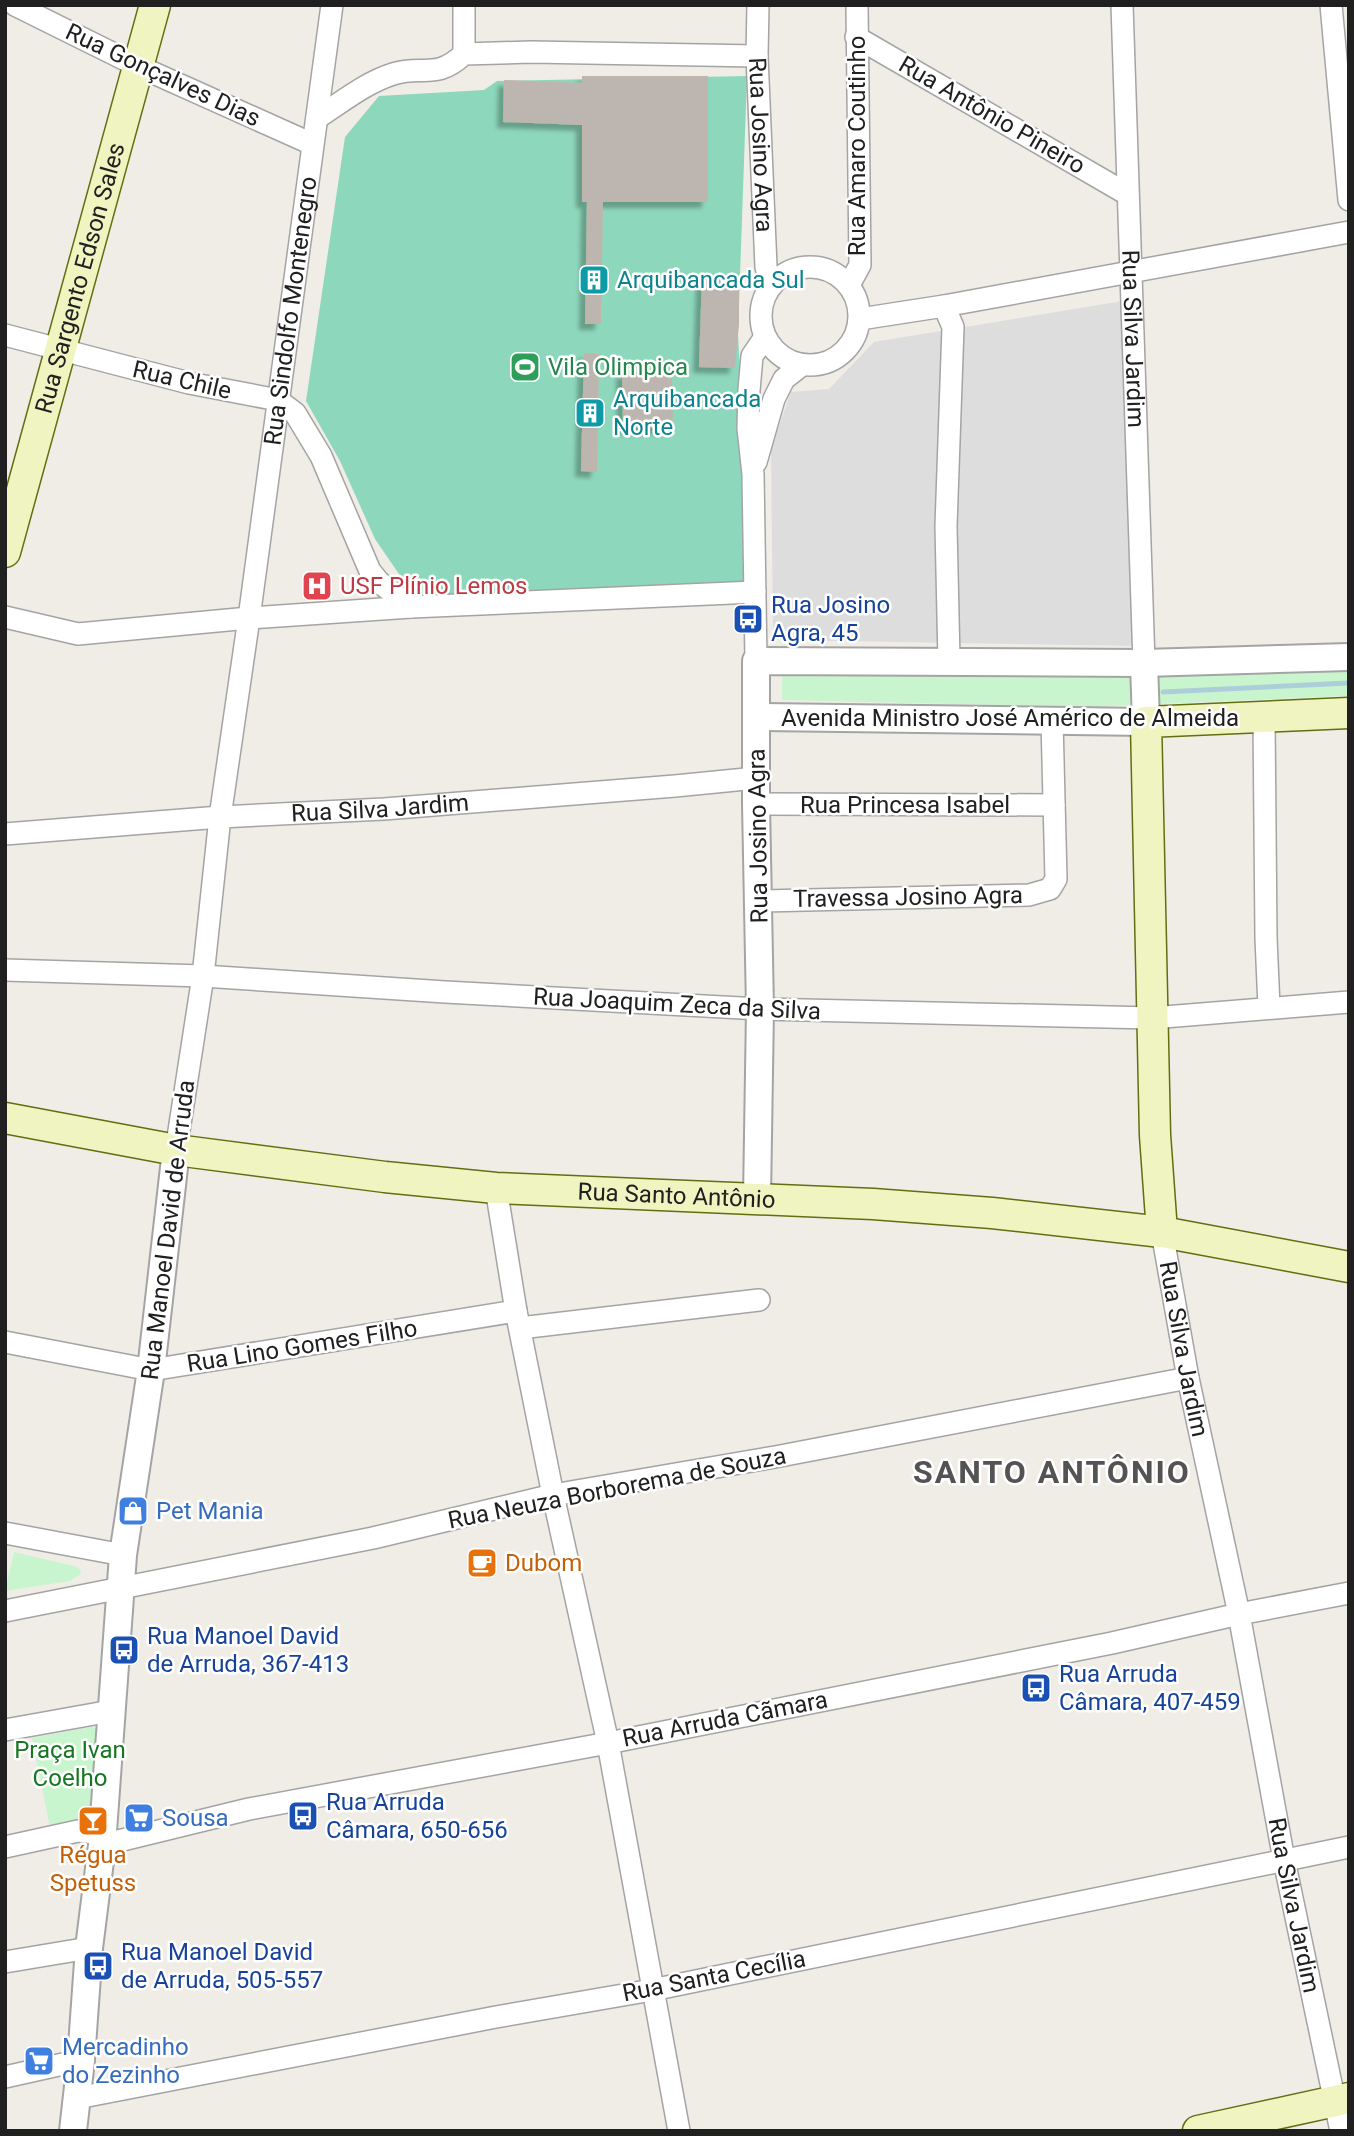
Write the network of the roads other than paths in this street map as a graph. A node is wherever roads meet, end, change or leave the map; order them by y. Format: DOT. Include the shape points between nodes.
graph roads {
  1 [pos="16,5"];
  2 [pos="155,5"];
  3 [pos="332,5"];
  4 [pos="464,5"];
  5 [pos="758,5"];
  6 [pos="857,5"];
  7 [pos="1122,5"];
  8 [pos="1331,5"];
  9 [pos="856,37"];
  10 [pos="464,54"];
  11 [pos="757,56"];
  12 [pos="138,66"];
  13 [pos="317,118"];
  14 [pos="312,144"];
  15 [pos="1127,194"];
  16 [pos="1349,200"];
  17 [pos="1349,232"];
  18 [pos="1131,273"];
  19 [pos="771,285"];
  20 [pos="849,285"];
  21 [pos="944,306"];
  22 [pos="860,319"];
  23 [pos="5,335"];
  24 [pos="765,337"];
  25 [pos="59,350"];
  26 [pos="802,365"];
  27 [pos="278,400"];
  28 [pos="753,474"];
  29 [pos="5,552"];
  30 [pos="755,592"];
  31 [pos="411,607"];
  32 [pos="5,617"];
  33 [pos="249,618"];
  34 [pos="1349,657"];
  35 [pos="949,661"];
  36 [pos="756,662"];
  37 [pos="1144,668"];
  38 [pos="1349,713"];
  39 [pos="756,717"];
  40 [pos="1264,717"];
  41 [pos="1146,718"];
  42 [pos="1052,721"];
  43 [pos="756,778"];
  44 [pos="756,804"];
  45 [pos="1054,805"];
  46 [pos="220,817"];
  47 [pos="5,834"];
  48 [pos="759,901"];
  49 [pos="5,970"];
  50 [pos="203,976"];
  51 [pos="1349,1002"];
  52 [pos="1269,1007"];
  53 [pos="760,1009"];
  54 [pos="1152,1017"];
  55 [pos="5,1118"];
  56 [pos="176,1150"];
  57 [pos="496,1188"];
  58 [pos="757,1199"];
  59 [pos="1161,1232"];
  60 [pos="1349,1267"];
  61 [pos="759,1300"];
  62 [pos="518,1320"];
  63 [pos="5,1342"];
  64 [pos="151,1370"];
  65 [pos="1188,1378"];
  66 [pos="553,1495"];
  67 [pos="5,1533"];
  68 [pos="123,1555"];
  69 [pos="122,1587"];
  70 [pos="1349,1593"];
  71 [pos="5,1611"];
  72 [pos="1239,1614"];
  73 [pos="111,1711"];
  74 [pos="5,1730"];
  75 [pos="608,1743"];
  76 [pos="103,1840"];
  77 [pos="5,1847"];
  78 [pos="1349,1847"];
  79 [pos="1284,1860"];
  80 [pos="89,1948"];
  81 [pos="5,1962"];
  82 [pos="652,1990"];
  83 [pos="81,2060"];
  84 [pos="5,2077"];
  85 [pos="77,2098"];
  86 [pos="1342,2100"];
  87 [pos="73,2131"];
  88 [pos="679,2131"];
  89 [pos="1198,2131"];
  90 [pos="1341,2131"];
  1 -- 12 [label="street, Rua Gonçalves Dias"];
  2 -- 12 [label="main road, Rua Sargento Edson Sales"];
  3 -- 13 [label="street, Rua Sindolfo Montenegro"];
  4 -- 10 [label="street"];
  5 -- 11 [label="street, Rua Josino Agra"];
  6 -- 9 [label="street, Rua Amaro Coutinho"];
  7 -- 15 [label="street, Rua Silva Jardim"];
  8 -- 16 [label="street"];
  9 -- 15 [label="street, Rua Antônio Pineiro"];
  9 -- 20 [label="street, Rua Amaro Coutinho" via="860,265"];
  10 -- 11 [label="street"];
  10 -- 13 [label="street" via="449,67 397,73 370,83"];
  11 -- 19 [label="street, Rua Josino Agra" via="766,267"];
  12 -- 14 [label="street, Rua Gonçalves Dias"];
  12 -- 25 [label="main road, Rua Sargento Edson Sales"];
  13 -- 14 [label="street, Rua Sindolfo Montenegro"];
  14 -- 27 [label="street, Rua Sindolfo Montenegro"];
  15 -- 18 [label="street, Rua Silva Jardim"];
  17 -- 18 [label="street"];
  18 -- 21 [label="street"];
  18 -- 37 [label="street, Rua Silva Jardim"];
  19 -- 20 [label="street, Rua Amaro Coutinho" via="797,268 812,266 828,269"];
  19 -- 24 [label="street" via="761,312"];
  20 -- 22 [label="street, Rua Amaro Coutinho" via="859,303"];
  21 -- 22 [label="street"];
  21 -- 35 [label="street" via="953,327 946,526"];
  22 -- 26 [label="street" via="848,349 819,365"];
  23 -- 25 [label="street, Rua Chile"];
  24 -- 26 [label="street" via="786,359"];
  24 -- 28 [label="street, Rua Josino Agra" via="752,356 748,428"];
  25 -- 27 [label="street, Rua Chile"];
  25 -- 29 [label="main road, Rua Sargento Edson Sales"];
  26 -- 28 [label="street, Rua Josino Agra" via="784,379 774,399"];
  27 -- 31 [label="street" via="295,413 321,456 370,571"];
  27 -- 33 [label="street, Rua Sindolfo Montenegro"];
  28 -- 30 [label="street, Rua Josino Agra"];
  30 -- 31 [label="street"];
  30 -- 36 [label="street, Rua Josino Agra"];
  31 -- 33 [label="street"];
  32 -- 33 [label="street" via="78,634"];
  33 -- 46 [label="street, Rua Manoel David de Arruda"];
  34 -- 37 [label="street"];
  35 -- 36 [label="street"];
  35 -- 37 [label="street"];
  36 -- 39 [label="street, Rua Josino Agra"];
  37 -- 41 [label="street"];
  38 -- 40 [label="main road, Avenida Ministro José Américo de Almeida"];
  39 -- 42 [label="street, Avenida Ministro José Américo de Almeida"];
  39 -- 43 [label="street, Rua Josino Agra"];
  40 -- 41 [label="main road, Avenida Ministro José Américo de Almeida"];
  40 -- 52 [label="street"];
  41 -- 42 [label="street, Avenida Ministro José Américo de Almeida"];
  41 -- 54 [label="main road, Rua Silva Jardim"];
  42 -- 45 [label="street"];
  43 -- 44 [label="street, Rua Josino Agra"];
  43 -- 46 [label="street, Rua Silva Jardim" via="384,809"];
  44 -- 45 [label="street, Rua Princesa Isabel"];
  44 -- 48 [label="street, Rua Josino Agra"];
  45 -- 48 [label="street, Travessa Josino Agra" via="1056,879 1044,892"];
  46 -- 47 [label="street, Rua Silva Jardim"];
  46 -- 50 [label="street, Rua Manoel David de Arruda"];
  48 -- 53 [label="street, Rua Josino Agra"];
  49 -- 50 [label="street, Rua Joaquim Zeca da Silva"];
  50 -- 53 [label="street, Rua Joaquim Zeca da Silva"];
  50 -- 56 [label="street, Rua Manoel David de Arruda"];
  51 -- 52 [label="street, Rua Joaquim Zeca da Silva"];
  52 -- 54 [label="street, Rua Joaquim Zeca da Silva"];
  53 -- 54 [label="street, Rua Joaquim Zeca da Silva"];
  53 -- 58 [label="street, Rua Josino Agra"];
  54 -- 59 [label="main road, Rua Silva Jardim"];
  55 -- 56 [label="main road, Rua Santo Antônio"];
  56 -- 57 [label="main road, Rua Santo Antônio"];
  56 -- 64 [label="street, Rua Manoel David de Arruda"];
  57 -- 58 [label="main road, Rua Santo Antônio"];
  57 -- 62 [label="street"];
  58 -- 59 [label="main road, Rua Santo Antônio" via="992,1213"];
  59 -- 60 [label="main road, Rua Santo Antônio"];
  59 -- 65 [label="street, Rua Silva Jardim"];
  61 -- 62 [label="street, Rua Lino Gomes Filho"];
  62 -- 64 [label="street, Rua Lino Gomes Filho"];
  62 -- 66 [label="street"];
  63 -- 64 [label="street, Rua Lino Gomes Filho"];
  64 -- 68 [label="street, Rua Manoel David de Arruda"];
  65 -- 66 [label="street, Rua Neuza Borborema de Souza"];
  65 -- 72 [label="street, Rua Silva Jardim"];
  66 -- 69 [label="street, Rua Neuza Borborema de Souza" via="373,1538"];
  66 -- 75 [label="street"];
  67 -- 68 [label="street"];
  68 -- 69 [label="street, Rua Manoel David de Arruda"];
  69 -- 71 [label="street, Rua Neuza Borborema de Souza"];
  69 -- 73 [label="street, Rua Manoel David de Arruda"];
  70 -- 72 [label="street, Rua Arruda Cãmara"];
  72 -- 75 [label="street, Rua Arruda Cãmara"];
  72 -- 79 [label="street, Rua Silva Jardim"];
  73 -- 74 [label="street"];
  73 -- 76 [label="street, Rua Manoel David de Arruda"];
  75 -- 76 [label="street, Rua Arruda Cãmara"];
  75 -- 82 [label="street"];
  76 -- 77 [label="street, Rua Arruda Cãmara" via="78,1832"];
  76 -- 80 [label="street"];
  78 -- 79 [label="street, Rua Santa Cecília"];
  79 -- 82 [label="street, Rua Santa Cecília"];
  79 -- 86 [label="street, Rua Silva Jardim"];
  80 -- 81 [label="street"];
  80 -- 83 [label="street"];
  82 -- 85 [label="street, Rua Santa Cecília"];
  82 -- 88 [label="street"];
  83 -- 84 [label="street"];
  83 -- 85 [label="street"];
  85 -- 87 [label="street"];
  86 -- 89 [label="main road"];
  86 -- 90 [label="street, Rua Silva Jardim"];
}
